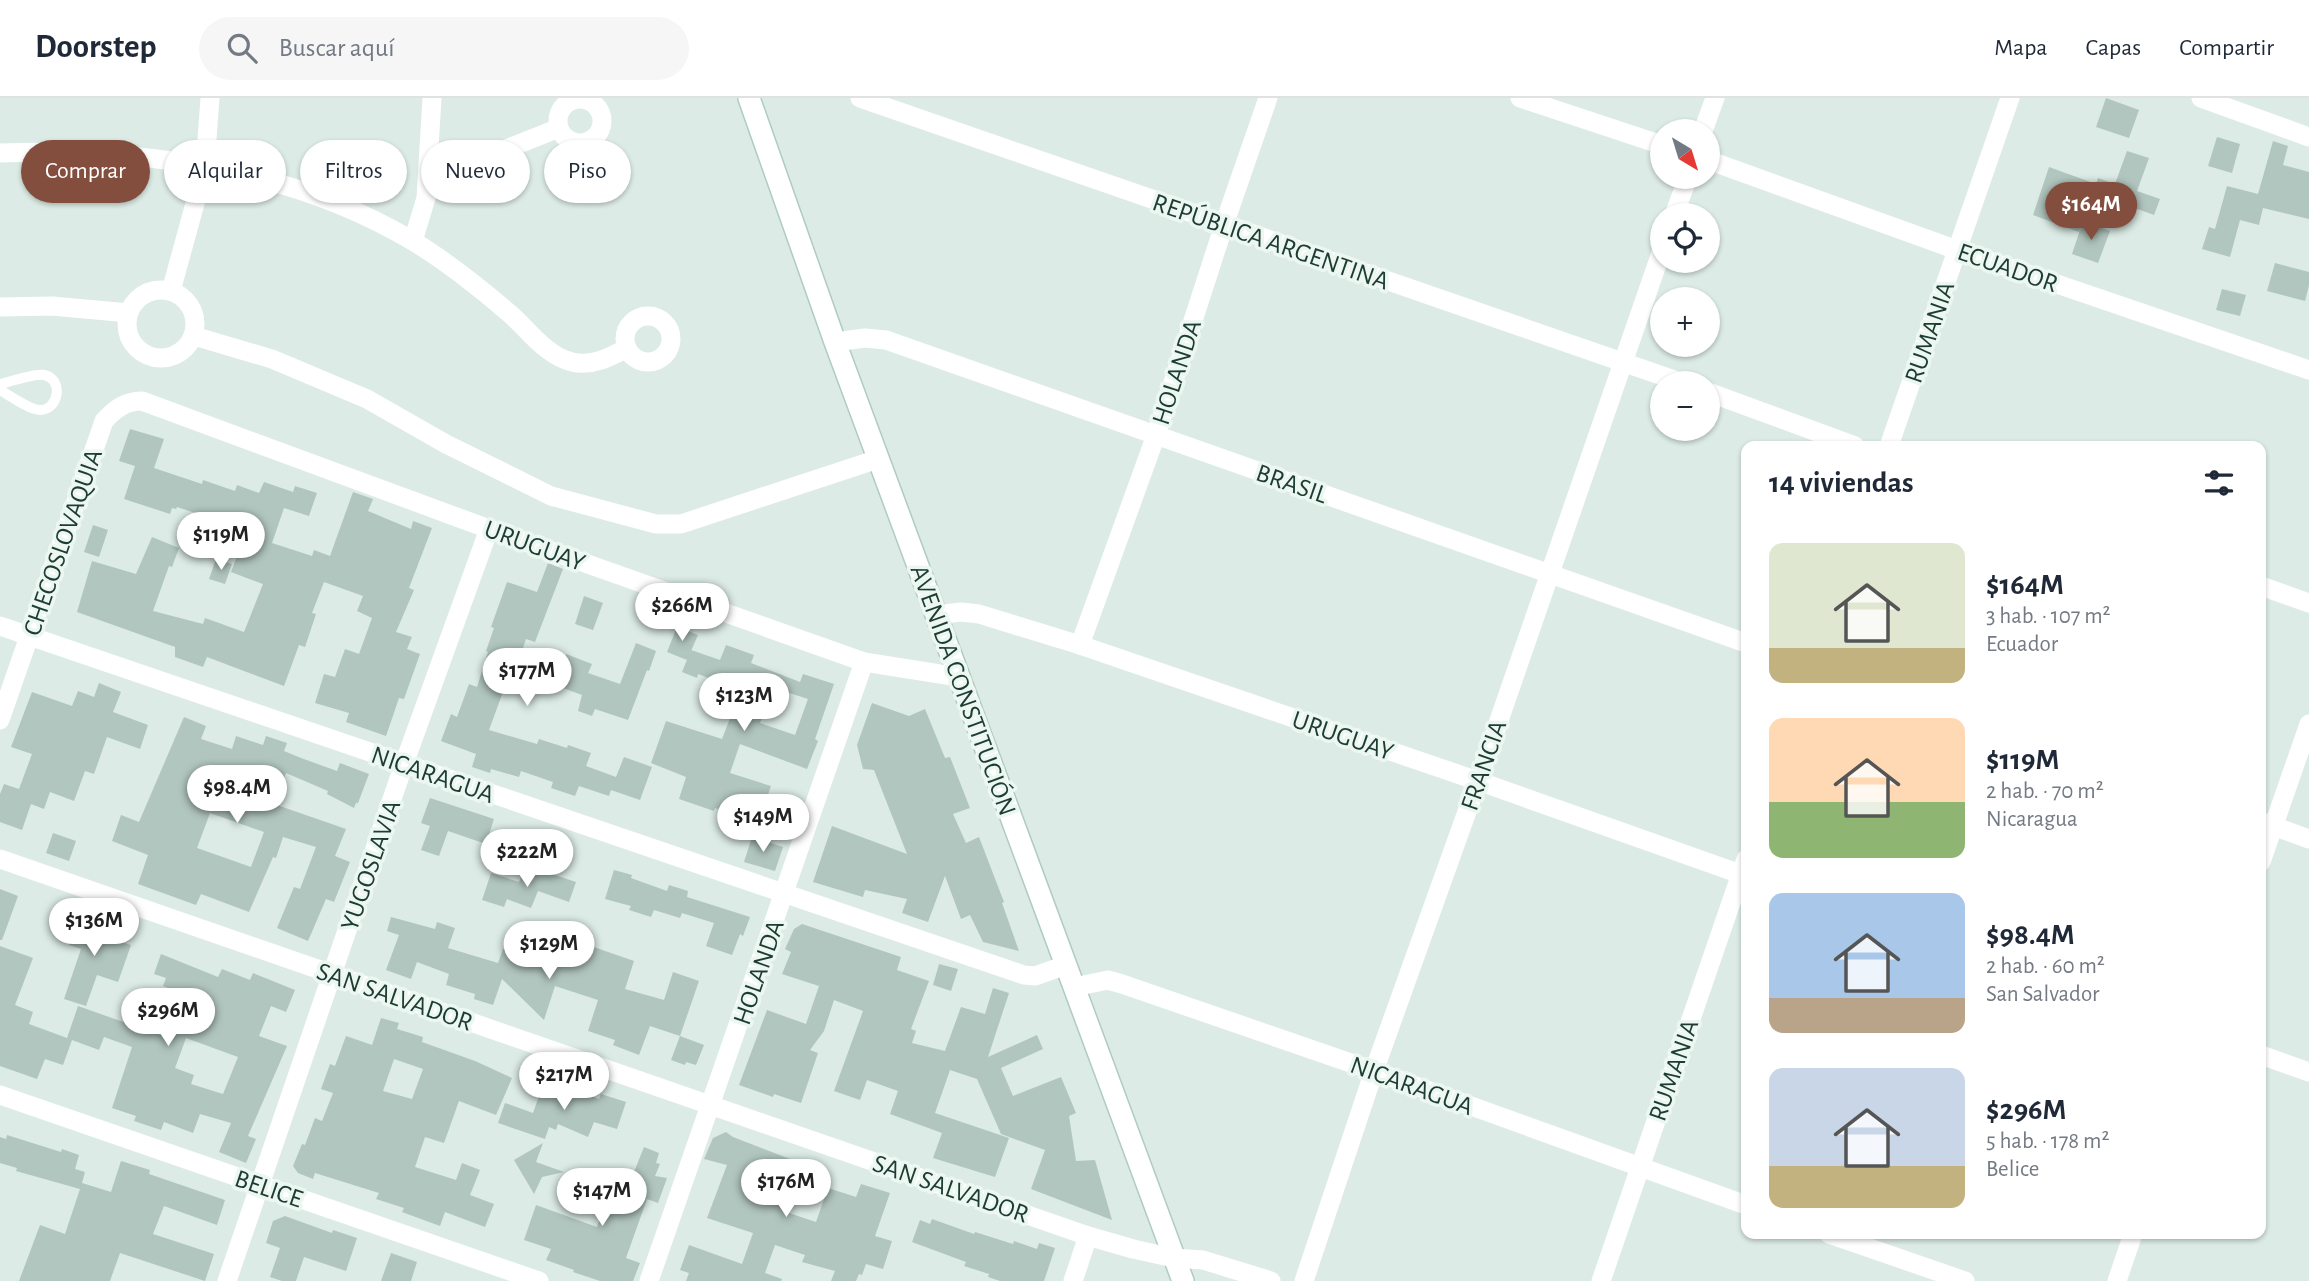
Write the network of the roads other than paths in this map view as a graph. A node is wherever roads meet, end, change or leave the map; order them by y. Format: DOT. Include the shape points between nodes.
graph roads {
  1 [pos="210,98"];
  2 [pos="432,98"];
  3 [pos="749,98"];
  4 [pos="860,98"];
  5 [pos="1268,98"];
  6 [pos="1520,98"];
  7 [pos="1715,98"];
  8 [pos="2010,98"];
  9 [pos="2201,98"];
  10 [pos="1707,119"];
  11 [pos="559,128"];
  12 [pos="2309,137"];
  13 [pos="207,140"];
  14 [pos="430,140"];
  15 [pos="529,140"];
  16 [pos="1650,141"];
  17 [pos="0,153"];
  18 [pos="164,161"];
  19 [pos="1720,164"];
  20 [pos="286,186"];
  21 [pos="195,203"];
  22 [pos="425,203"];
  23 [pos="1224,225"];
  24 [pos="413,241"];
  25 [pos="1957,250"];
  26 [pos="1654,273"];
  27 [pos="171,291"];
  28 [pos="0,307"];
  29 [pos="129,313"];
  30 [pos="194,336"];
  31 [pos="835,342"];
  32 [pos="627,348"];
  33 [pos="1624,362"];
  34 [pos="2309,370"];
  35 [pos="1650,371"];
  36 [pos="0,384"];
  37 [pos="0,390"];
  38 [pos="1720,397"];
  39 [pos="116,408"];
  40 [pos="1156,435"];
  41 [pos="1842,441"];
  42 [pos="1891,441"];
  43 [pos="878,459"];
  44 [pos="489,529"];
  45 [pos="1550,574"];
  46 [pos="2266,588"];
  47 [pos="2309,603"];
  48 [pos="936,615"];
  49 [pos="0,626"];
  50 [pos="30,635"];
  51 [pos="1741,641"];
  52 [pos="1080,645"];
  53 [pos="864,662"];
  54 [pos="960,677"];
  55 [pos="0,720"];
  56 [pos="2309,724"];
  57 [pos="404,764"];
  58 [pos="1478,781"];
  59 [pos="2267,824"];
  60 [pos="2309,839"];
  61 [pos="0,859"];
  62 [pos="1741,869"];
  63 [pos="1741,881"];
  64 [pos="785,893"];
  65 [pos="1066,965"];
  66 [pos="332,974"];
  67 [pos="1074,987"];
  68 [pos="2266,1057"];
  69 [pos="1374,1071"];
  70 [pos="2309,1072"];
  71 [pos="0,1095"];
  72 [pos="712,1105"];
  73 [pos="1639,1168"];
  74 [pos="260,1185"];
  75 [pos="1741,1203"];
  76 [pos="1088,1236"];
  77 [pos="1843,1239"];
  78 [pos="2131,1239"];
  79 [pos="1174,1258"];
  80 [pos="227,1281"];
  81 [pos="539,1281"];
  82 [pos="649,1281"];
  83 [pos="1073,1281"];
  84 [pos="1183,1281"];
  85 [pos="1271,1281"];
  86 [pos="1304,1281"];
  87 [pos="1601,1281"];
  88 [pos="1965,1281"];
  89 [pos="2116,1281"];
  1 -- 13 [label="street"];
  2 -- 14 [label="street"];
  3 -- 31 [label="main road, AVENIDA CONSTITUCIÓN"];
  4 -- 23 [label="street, REPÚBLICA ARGENTINA"];
  5 -- 23 [label="street, HOLANDA"];
  6 -- 16 [label="street"];
  7 -- 10 [label="street"];
  8 -- 25 [label="street, RUMANIA"];
  9 -- 12 [label="street"];
  11 -- 15 [label="street"];
  17 -- 18 [label="street" via="58,151"];
  19 -- 25 [label="street, ECUADOR"];
  20 -- 24 [label="street"];
  21 -- 27 [label="street"];
  22 -- 24 [label="street"];
  23 -- 33 [label="street, REPÚBLICA ARGENTINA"];
  23 -- 40 [label="street, HOLANDA"];
  24 -- 32 [label="street" via="556,355 592,363"];
  25 -- 34 [label="street, ECUADOR"];
  25 -- 42 [label="street, RUMANIA"];
  26 -- 33 [label="street, FRANCIA"];
  27 -- 29 [label="street" via="141,296"];
  27 -- 30 [label="street" via="194,313"];
  28 -- 29 [label="street"];
  29 -- 30 [label="street" via="133,344 150,356 171,357"];
  30 -- 43 [label="street" via="272,359 346,389 551,496 656,524 681,524"];
  31 -- 40 [label="street, BRASIL" via="886,340"];
  31 -- 43 [label="main road, AVENIDA CONSTITUCIÓN"];
  33 -- 35 [label="street, REPÚBLICA ARGENTINA"];
  33 -- 45 [label="street, FRANCIA"];
  36 -- 37 [label="lane" via="43,375 52,379 57,389 56,400 37,410"];
  38 -- 41 [label="street"];
  39 -- 44 [label="street, URUGUAY" via="142,401"];
  39 -- 50 [label="street, CHECOSLOVAQUIA" via="104,421"];
  40 -- 45 [label="street, BRASIL"];
  40 -- 52 [label="street, HOLANDA"];
  43 -- 48 [label="main road, AVENIDA CONSTITUCIÓN"];
  44 -- 53 [label="street, URUGUAY"];
  44 -- 57 [label="street, YUGOSLAVIA"];
  45 -- 51 [label="street, BRASIL"];
  45 -- 58 [label="street, FRANCIA"];
  46 -- 47 [label="street"];
  48 -- 52 [label="street, URUGUAY" via="979,614"];
  48 -- 54 [label="main road, AVENIDA CONSTITUCIÓN"];
  49 -- 50 [label="street, NICARAGUA"];
  50 -- 55 [label="street, CHECOSLOVAQUIA"];
  50 -- 57 [label="street, NICARAGUA"];
  52 -- 58 [label="street, URUGUAY"];
  53 -- 54 [label="street, URUGUAY"];
  53 -- 64 [label="street, HOLANDA"];
  54 -- 65 [label="main road, AVENIDA CONSTITUCIÓN"];
  56 -- 59 [label="street"];
  57 -- 64 [label="street, NICARAGUA"];
  57 -- 66 [label="street, YUGOSLAVIA"];
  58 -- 62 [label="street, URUGUAY"];
  58 -- 69 [label="street, FRANCIA"];
  59 -- 60 [label="street"];
  61 -- 66 [label="street, SAN SALVADOR"];
  63 -- 73 [label="street, RUMANIA"];
  64 -- 65 [label="street, NICARAGUA" via="1024,975 1035,976"];
  64 -- 72 [label="street, HOLANDA"];
  65 -- 67 [label="main road, AVENIDA CONSTITUCIÓN"];
  66 -- 72 [label="street, SAN SALVADOR"];
  66 -- 74 [label="street, YUGOSLAVIA"];
  67 -- 69 [label="street, NICARAGUA" via="1108,981 1122,984"];
  67 -- 79 [label="main road, AVENIDA CONSTITUCIÓN"];
  68 -- 70 [label="street"];
  69 -- 73 [label="street, NICARAGUA"];
  69 -- 86 [label="street, FRANCIA"];
  71 -- 74 [label="street, BELICE"];
  72 -- 76 [label="street, SAN SALVADOR"];
  72 -- 82 [label="street, HOLANDA"];
  73 -- 75 [label="street, NICARAGUA"];
  73 -- 87 [label="street, RUMANIA"];
  74 -- 80 [label="street, YUGOSLAVIA"];
  74 -- 81 [label="street, BELICE"];
  76 -- 79 [label="street, SAN SALVADOR"];
  76 -- 83 [label="street"];
  77 -- 88 [label="street"];
  78 -- 89 [label="street"];
  79 -- 84 [label="main road, AVENIDA CONSTITUCIÓN"];
  79 -- 85 [label="street, SAN SALVADOR" via="1203,1260"];
}
